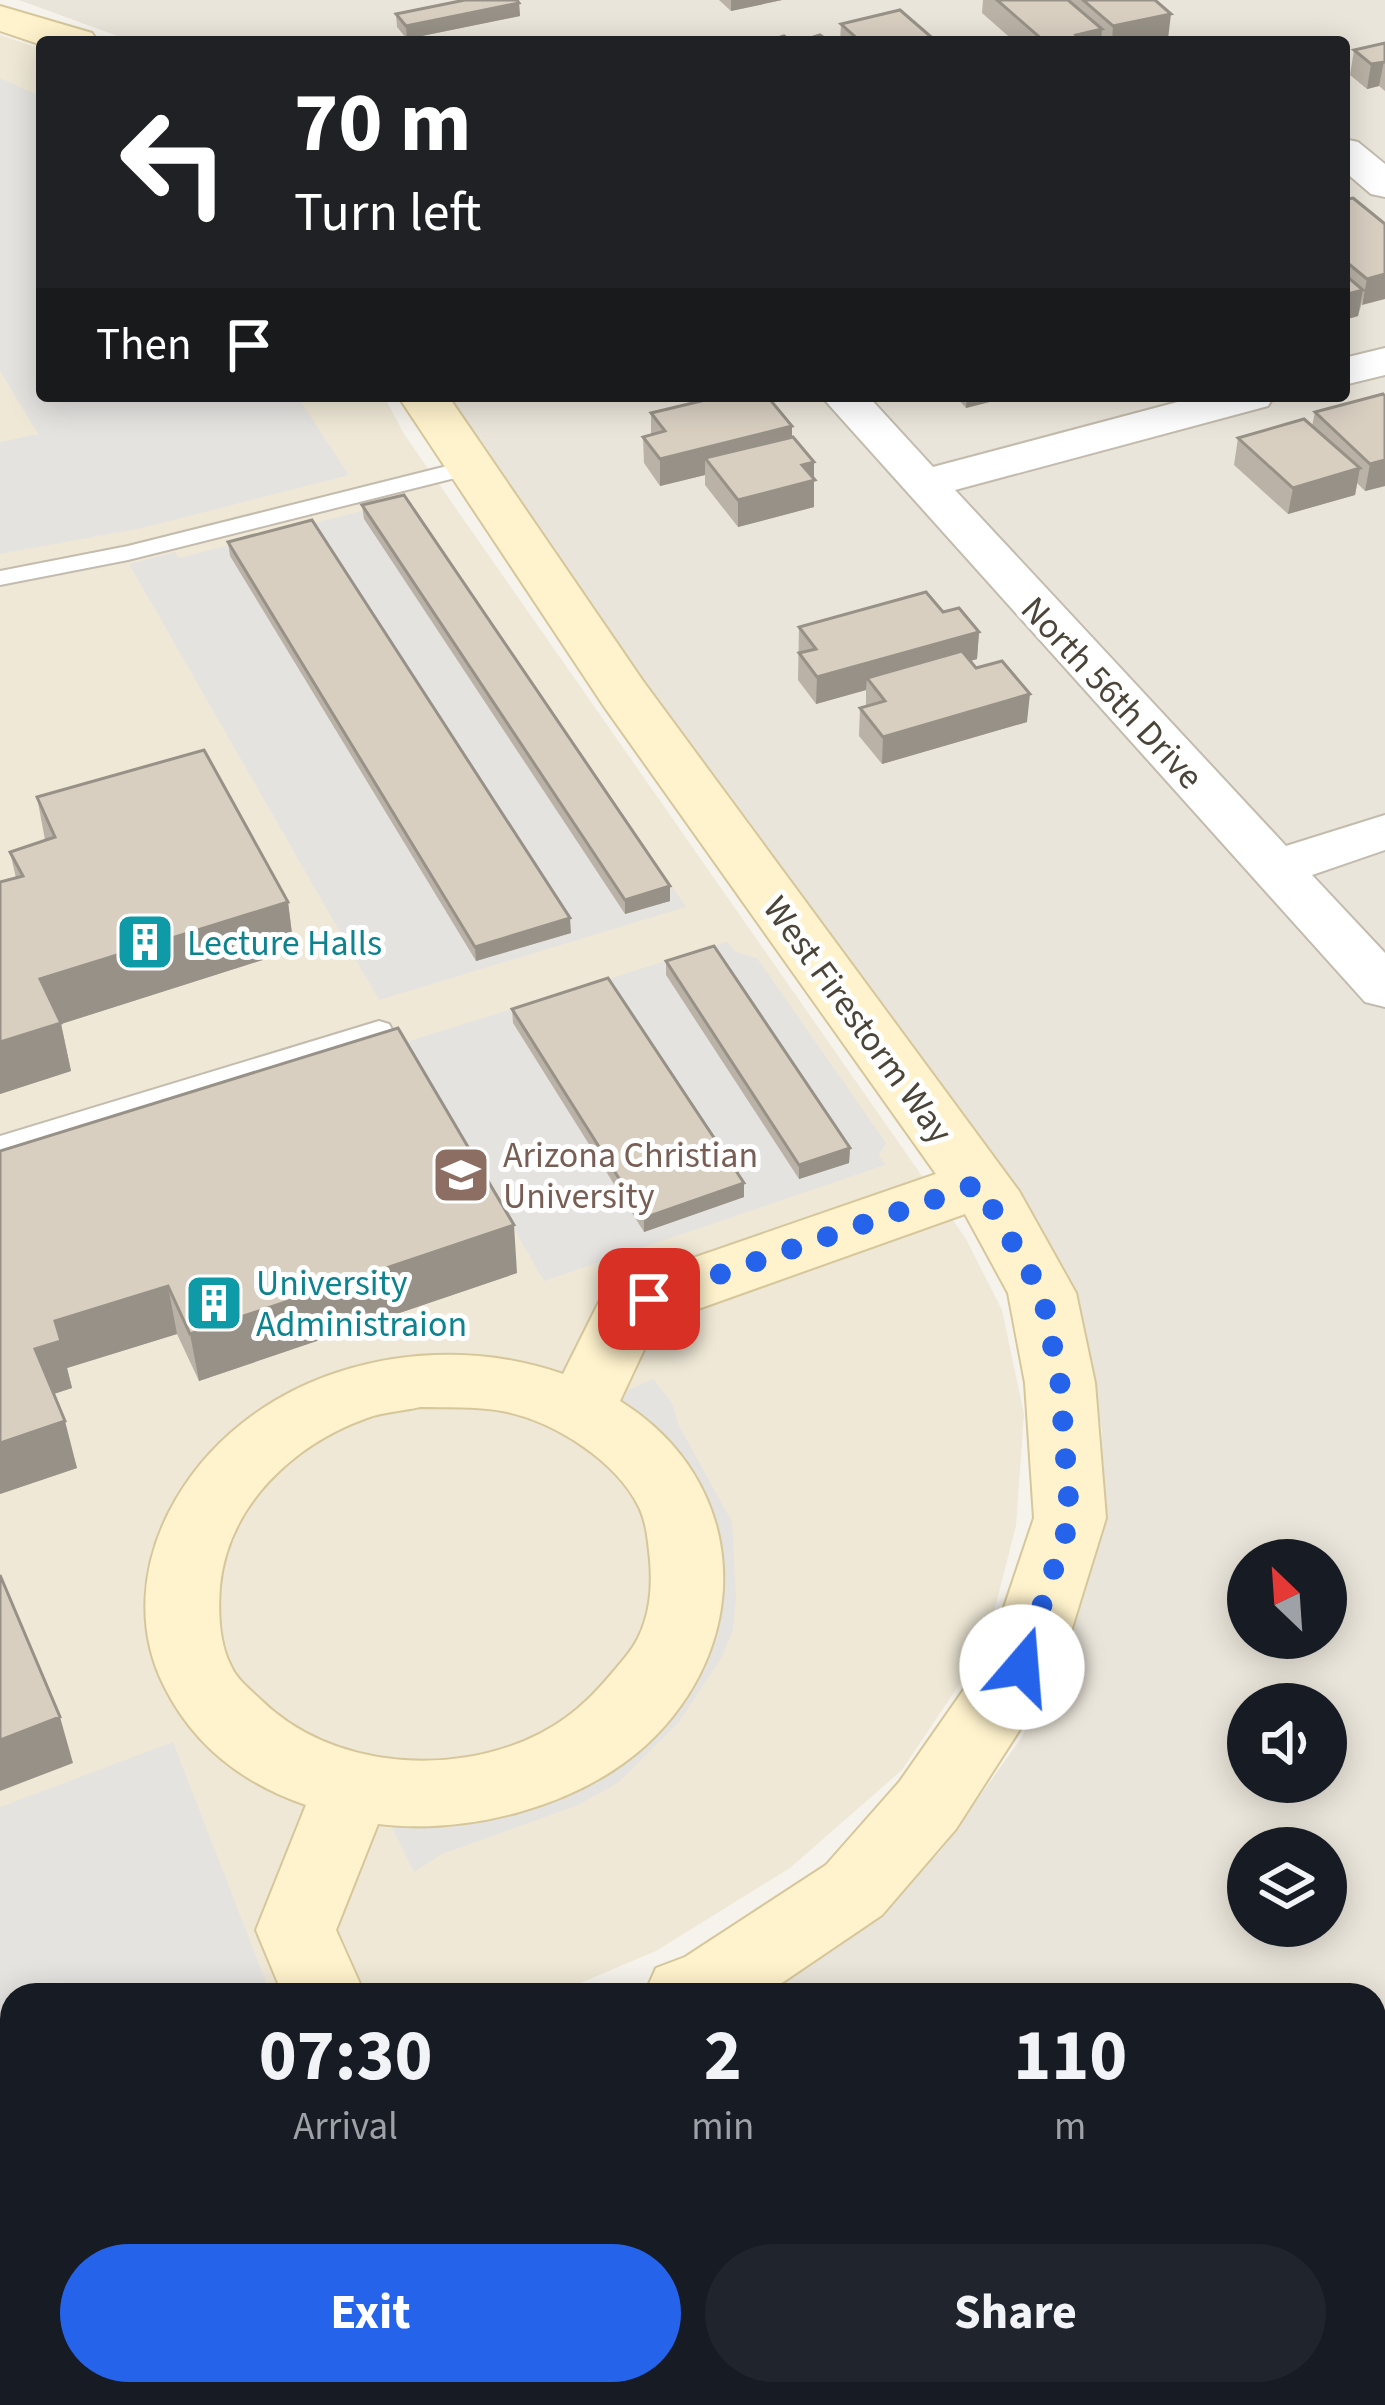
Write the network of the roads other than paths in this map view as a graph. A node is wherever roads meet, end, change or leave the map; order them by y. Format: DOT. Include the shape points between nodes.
graph roads {
  1 [pos="0,18"];
  2 [pos="58,36"];
  3 [pos="1350,156"];
  4 [pos="1385,185"];
  5 [pos="1385,361"];
  6 [pos="1350,370"];
  7 [pos="427,402"];
  8 [pos="848,402"];
  9 [pos="1230,402"];
  10 [pos="467,468"];
  11 [pos="922,484"];
  12 [pos="0,578"];
  13 [pos="1385,832"];
  14 [pos="1275,868"];
  15 [pos="1385,988"];
  16 [pos="379,1031"];
  17 [pos="0,1147"];
  18 [pos="978,1184"];
  19 [pos="581,1409"];
  20 [pos="352,1789"];
  21 [pos="319,1983"];
  22 [pos="714,1983"];
  1 -- 2 [label="street"];
  3 -- 4 [label="street"];
  5 -- 6 [label="street"];
  7 -- 10 [label="street, West Firestorm Way"];
  8 -- 11 [label="street, North 56th Drive"];
  9 -- 11 [label="street"];
  10 -- 12 [label="lane"];
  10 -- 18 [label="street, West Firestorm Way"];
  11 -- 14 [label="street, North 56th Drive"];
  13 -- 14 [label="street"];
  14 -- 15 [label="street, North 56th Drive"];
  16 -- 17 [label="lane"];
  18 -- 19 [label="street" via="630,1306"];
  18 -- 22 [label="street, West Firestorm Way" via="1042,1293 1060,1383 1070,1519 1022,1667 928,1805 854,1890"];
  19 -- 20 [label="street" via="641,1454 680,1519 689,1590 668,1662 615,1725 538,1772 445,1794"];
  19 -- 20 [label="street" via="505,1384 420,1380 345,1397 271,1435 214,1491 183,1558 181,1633 211,1700 270,1756"];
  20 -- 21 [label="street" via="296,1930"];
}
